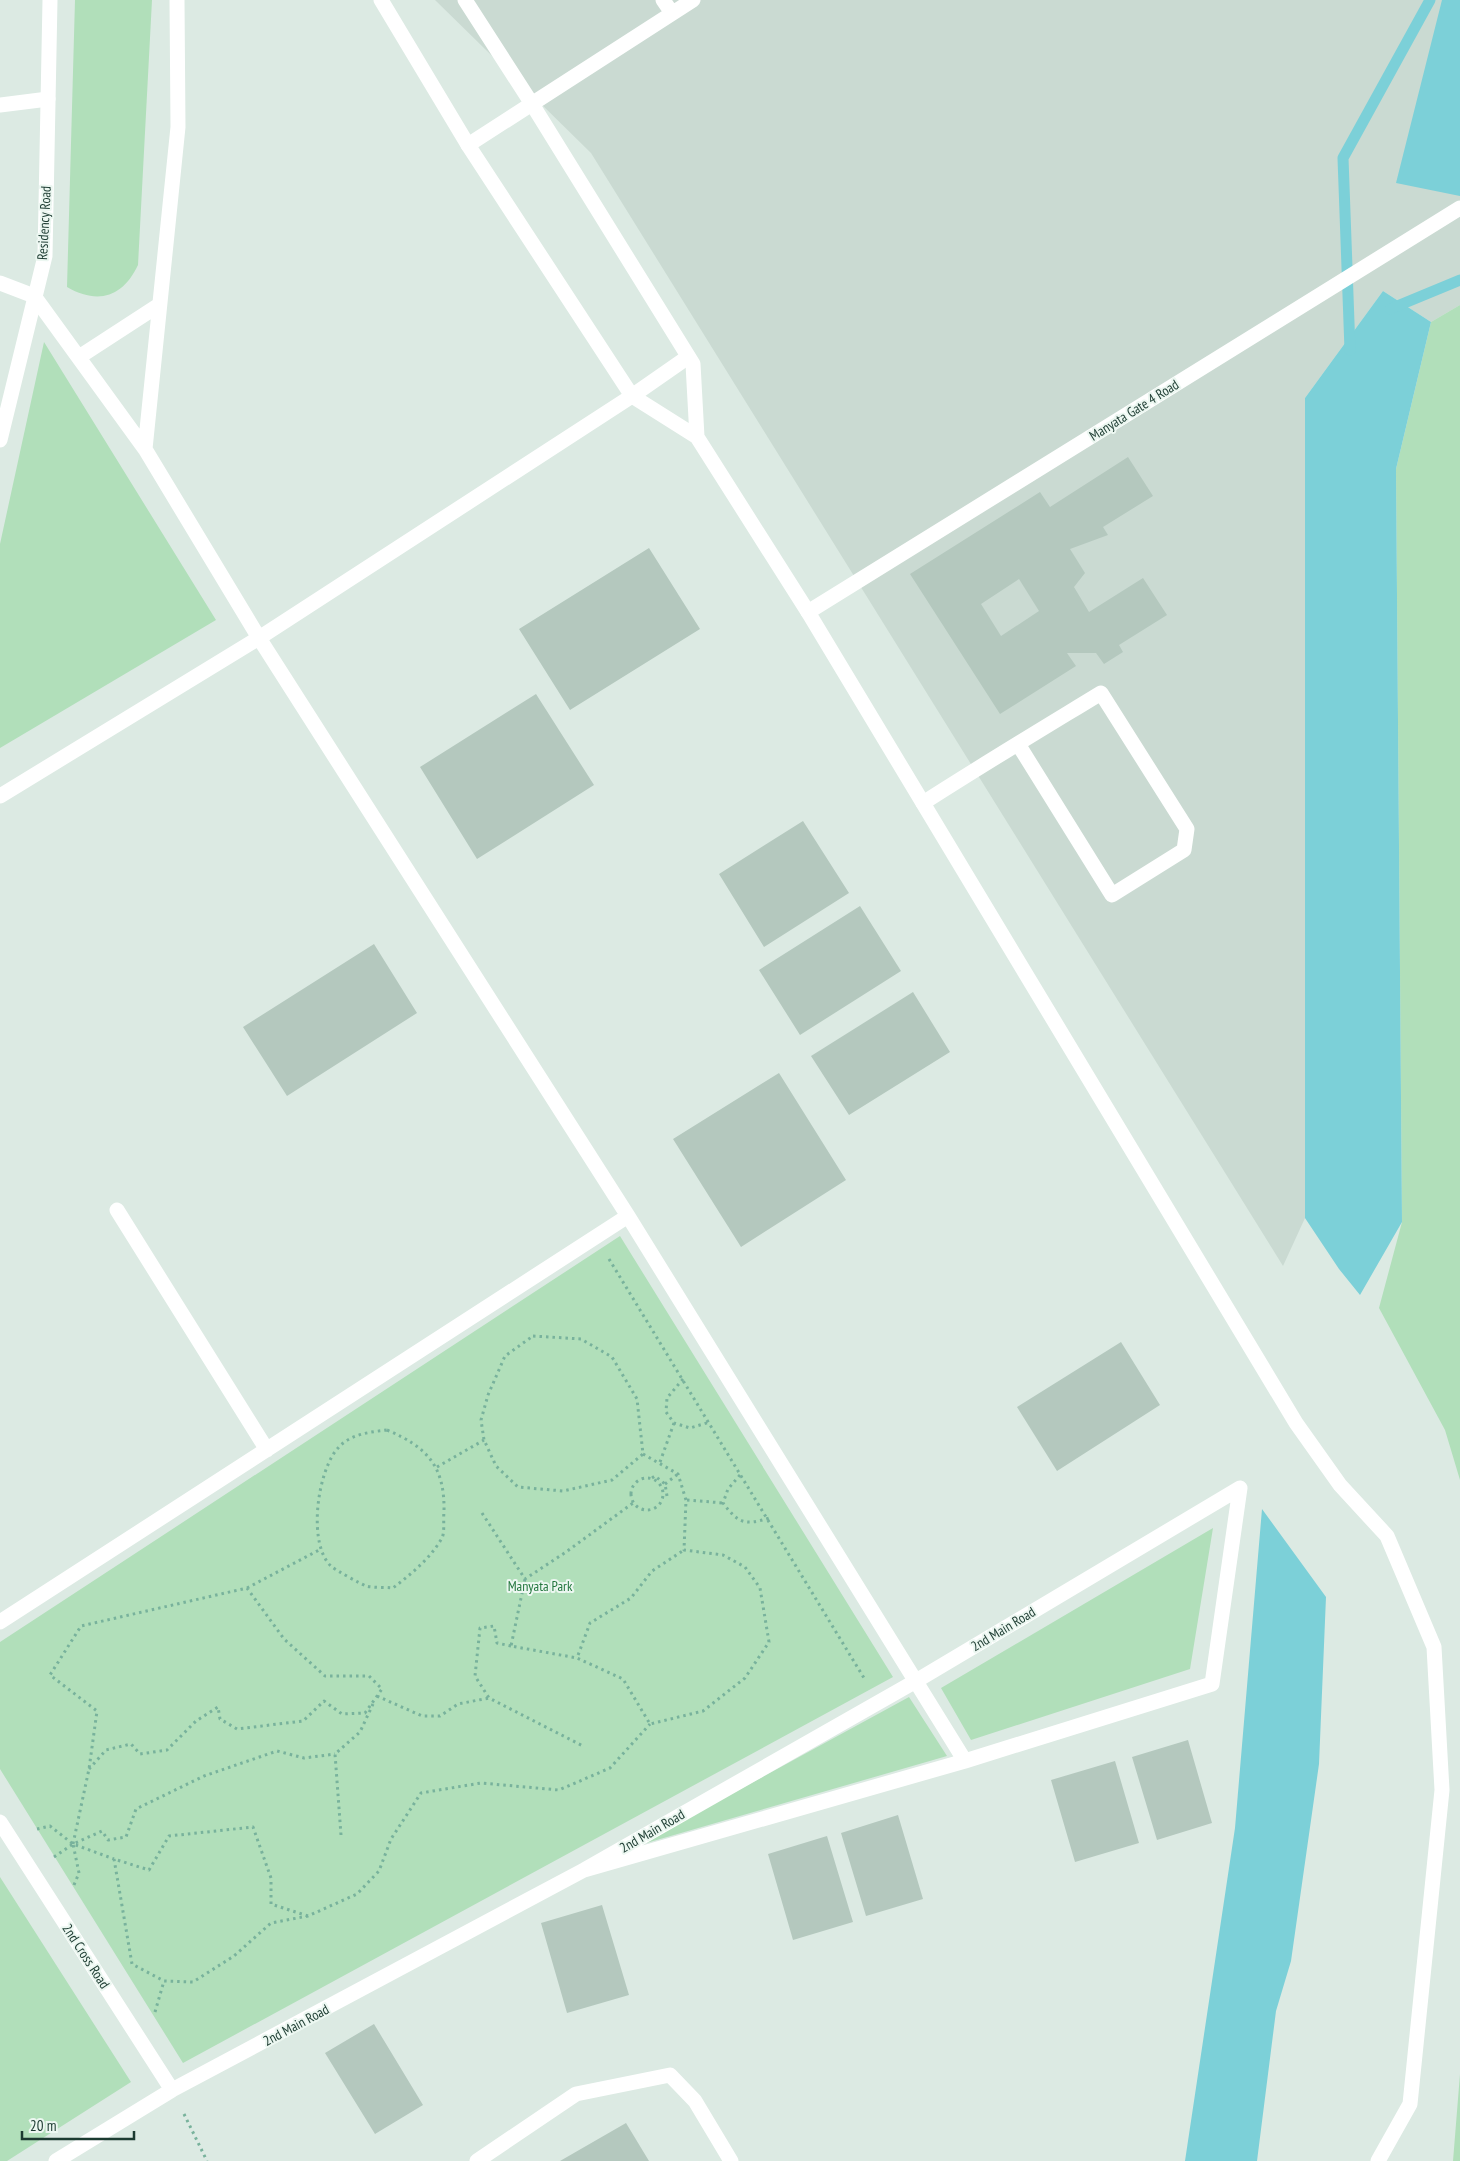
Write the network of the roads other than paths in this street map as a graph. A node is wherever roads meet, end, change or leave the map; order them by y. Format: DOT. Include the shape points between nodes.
graph roads {
  1 [pos="50,0"];
  2 [pos="178,0"];
  3 [pos="381,0"];
  4 [pos="464,0"];
  5 [pos="664,0"];
  6 [pos="693,0"];
  7 [pos="672,13"];
  8 [pos="48,99"];
  9 [pos="532,104"];
  10 [pos="0,105"];
  11 [pos="468,144"];
  12 [pos="1460,208"];
  13 [pos="0,283"];
  14 [pos="34,296"];
  15 [pos="159,305"];
  16 [pos="79,357"];
  17 [pos="688,357"];
  18 [pos="632,396"];
  19 [pos="696,437"];
  20 [pos="0,440"];
  21 [pos="145,449"];
  22 [pos="808,612"];
  23 [pos="259,638"];
  24 [pos="1018,744"];
  25 [pos="0,796"];
  26 [pos="924,804"];
  27 [pos="117,1210"];
  28 [pos="628,1216"];
  29 [pos="267,1450"];
  30 [pos="0,1622"];
  31 [pos="916,1681"];
  32 [pos="965,1762"];
  33 [pos="0,1822"];
  34 [pos="584,1870"];
  35 [pos="172,2090"];
  36 [pos="56,2161"];
  37 [pos="477,2161"];
  38 [pos="731,2161"];
  39 [pos="1378,2161"];
  1 -- 8 [label="street, Residency Road"];
  2 -- 15 [label="street" via="178,126"];
  3 -- 11 [label="street"];
  4 -- 9 [label="street"];
  5 -- 7 [label="street"];
  6 -- 7 [label="street"];
  7 -- 9 [label="street"];
  8 -- 10 [label="street"];
  8 -- 14 [label="street, Residency Road" via="45,256"];
  9 -- 11 [label="street"];
  9 -- 17 [label="street"];
  11 -- 18 [label="street"];
  12 -- 22 [label="street, Manyata Gate 4 Road"];
  13 -- 14 [label="street"];
  14 -- 16 [label="street"];
  14 -- 20 [label="street, Residency Road"];
  15 -- 16 [label="street"];
  15 -- 21 [label="street"];
  16 -- 21 [label="street"];
  17 -- 18 [label="street"];
  17 -- 19 [label="street" via="693,364"];
  18 -- 19 [label="street"];
  18 -- 23 [label="street"];
  19 -- 22 [label="street"];
  21 -- 23 [label="street"];
  22 -- 26 [label="street"];
  23 -- 25 [label="street"];
  23 -- 28 [label="street"];
  24 -- 24 [label="street" via="1101,693 1187,829 1184,850 1112,895"];
  24 -- 26 [label="street"];
  26 -- 39 [label="street" via="1296,1423 1340,1484 1387,1536 1434,1647 1442,1790 1410,2104"];
  27 -- 29 [label="street"];
  28 -- 29 [label="street"];
  28 -- 31 [label="street"];
  29 -- 30 [label="street"];
  31 -- 32 [label="street"];
  31 -- 32 [label="street, 2nd Main Road" via="1240,1488 1212,1684"];
  31 -- 34 [label="street, 2nd Main Road"];
  32 -- 34 [label="street"];
  33 -- 35 [label="street, 2nd Cross Road"];
  34 -- 35 [label="street, 2nd Main Road"];
  35 -- 36 [label="street, 2nd Main Road"];
  37 -- 38 [label="street" via="576,2094 670,2075 695,2100"];
}
